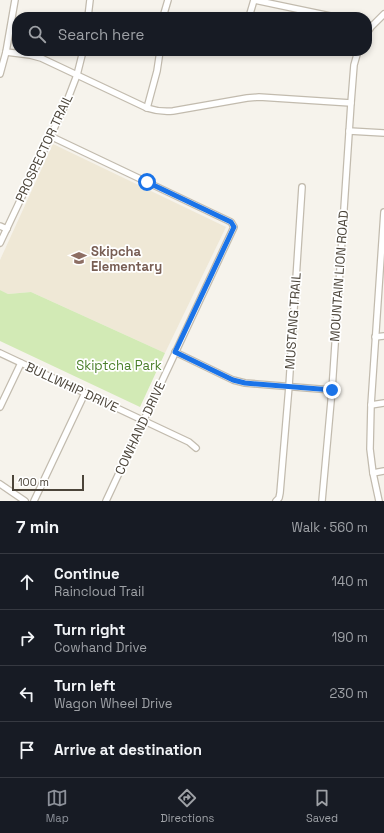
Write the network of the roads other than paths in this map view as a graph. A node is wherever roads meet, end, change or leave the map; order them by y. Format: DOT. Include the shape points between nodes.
graph roads {
  1 [pos="15,0"];
  2 [pos="90,0"];
  3 [pos="168,0"];
  4 [pos="254,0"];
  5 [pos="13,12"];
  6 [pos="89,12"];
  7 [pos="165,12"];
  8 [pos="250,12"];
  9 [pos="311,12"];
  10 [pos="384,14"];
  11 [pos="12,17"];
  12 [pos="372,24"];
  13 [pos="6,52"];
  14 [pos="12,53"];
  15 [pos="34,56"];
  16 [pos="82,56"];
  17 [pos="159,56"];
  18 [pos="357,56"];
  19 [pos="0,74"];
  20 [pos="77,75"];
  21 [pos="351,103"];
  22 [pos="147,108"];
  23 [pos="349,131"];
  24 [pos="384,133"];
  25 [pos="50,136"];
  26 [pos="302,187"];
  27 [pos="384,212"];
  28 [pos="0,226"];
  29 [pos="7,229"];
  30 [pos="0,243"];
  31 [pos="382,270"];
  32 [pos="384,336"];
  33 [pos="375,337"];
  34 [pos="175,352"];
  35 [pos="0,353"];
  36 [pos="21,363"];
  37 [pos="288,386"];
  38 [pos="332,390"];
  39 [pos="85,393"];
  40 [pos="384,403"];
  41 [pos="371,405"];
  42 [pos="0,407"];
  43 [pos="144,421"];
  44 [pos="196,448"];
  45 [pos="384,471"];
  46 [pos="373,473"];
  47 [pos="0,484"];
  48 [pos="25,501"];
  49 [pos="34,501"];
  50 [pos="106,501"];
  51 [pos="276,501"];
  52 [pos="322,501"];
  53 [pos="378,501"];
  1 -- 5 [label="street"];
  2 -- 6 [label="street"];
  3 -- 7 [label="street"];
  4 -- 8 [label="street"];
  4 -- 9 [label="street"];
  10 -- 12 [label="street"];
  11 -- 13 [label="street"];
  13 -- 14 [label="street"];
  13 -- 19 [label="street"];
  15 -- 20 [label="street"];
  16 -- 20 [label="street, PROSPECTOR TRAIL"];
  17 -- 22 [label="street"];
  18 -- 21 [label="street, MOUNTAIN LION ROAD"];
  20 -- 22 [label="street"];
  20 -- 25 [label="street, PROSPECTOR TRAIL"];
  21 -- 22 [label="street" via="259,97 166,112"];
  21 -- 23 [label="street, MOUNTAIN LION ROAD"];
  23 -- 24 [label="street"];
  23 -- 38 [label="street, MOUNTAIN LION ROAD"];
  25 -- 29 [label="street, PROSPECTOR TRAIL"];
  25 -- 34 [label="street, COWHAND DRIVE" via="233,225"];
  26 -- 37 [label="street, MUSTANG TRAIL"];
  27 -- 31 [label="street"];
  28 -- 29 [label="street"];
  29 -- 30 [label="street, PROSPECTOR TRAIL"];
  31 -- 33 [label="street"];
  32 -- 33 [label="street"];
  33 -- 41 [label="street"];
  34 -- 37 [label="street" via="238,382"];
  34 -- 43 [label="street, COWHAND DRIVE"];
  35 -- 36 [label="street, BULLWHIP DRIVE"];
  36 -- 39 [label="street, BULLWHIP DRIVE"];
  36 -- 42 [label="street"];
  37 -- 38 [label="street"];
  37 -- 51 [label="street, MUSTANG TRAIL" via="280,493"];
  38 -- 52 [label="street, MOUNTAIN LION ROAD"];
  39 -- 43 [label="street, BULLWHIP DRIVE"];
  39 -- 49 [label="street"];
  40 -- 41 [label="street"];
  41 -- 46 [label="street" via="370,449"];
  43 -- 44 [label="street, BULLWHIP DRIVE" via="189,442"];
  43 -- 50 [label="street, COWHAND DRIVE"];
  45 -- 46 [label="street"];
  46 -- 53 [label="street"];
  47 -- 48 [label="street"];
}
